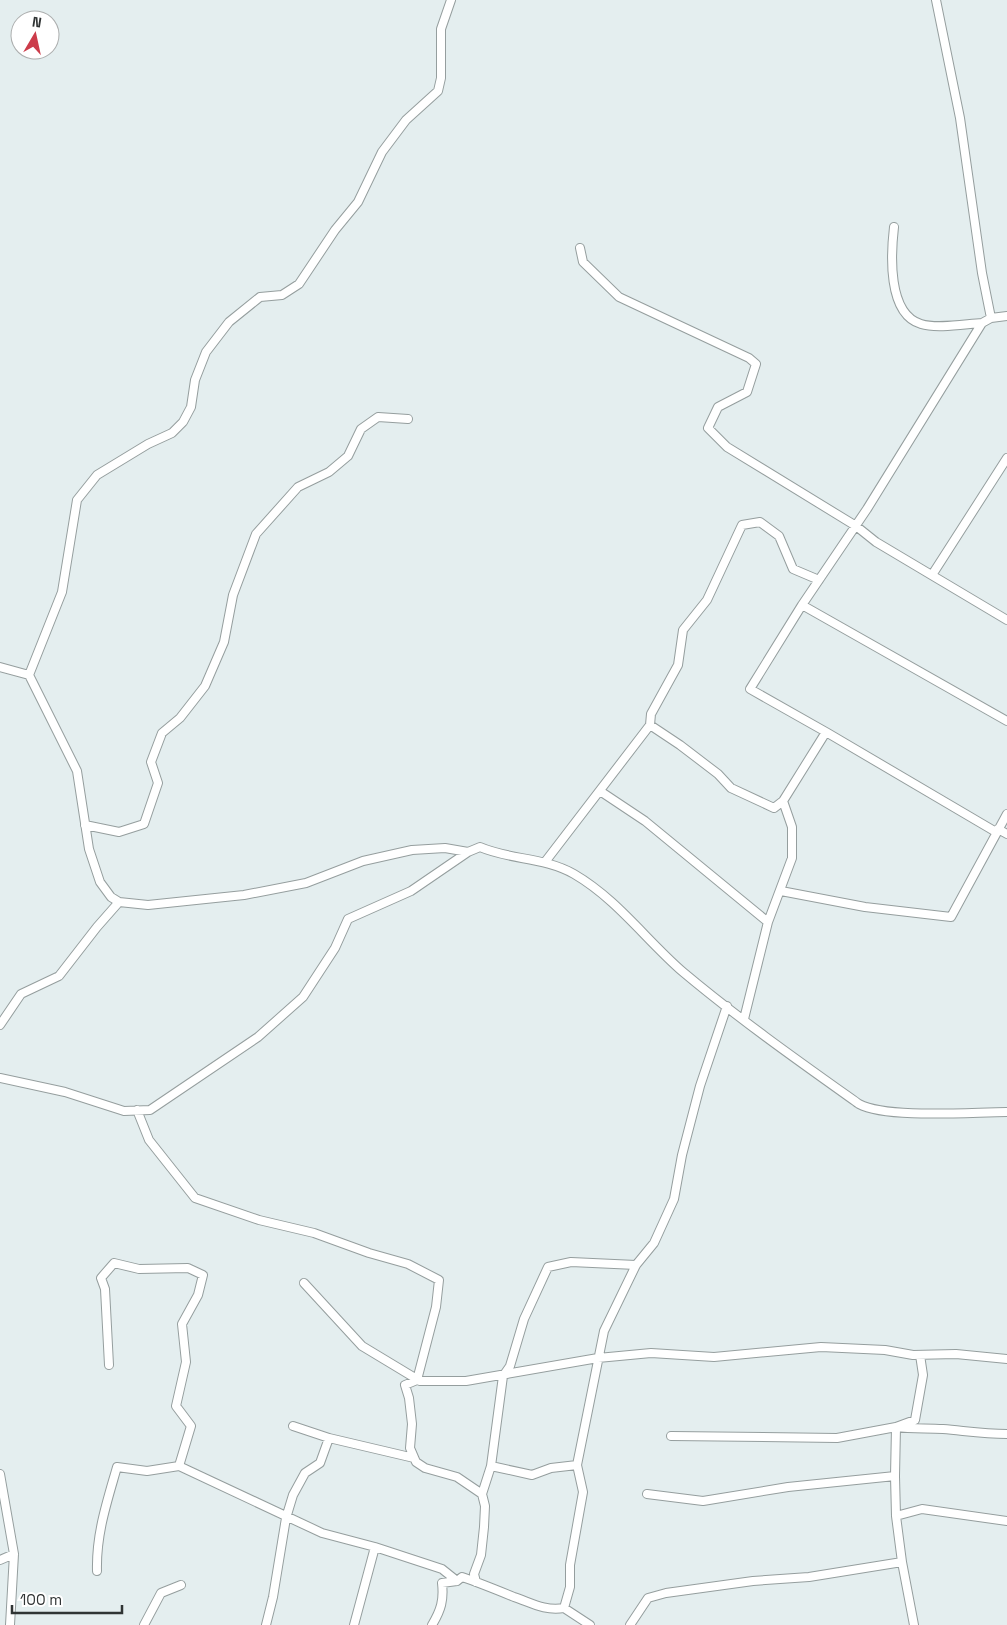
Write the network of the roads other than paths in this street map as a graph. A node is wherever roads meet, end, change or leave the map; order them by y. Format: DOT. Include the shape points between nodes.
graph roads {
  1 [pos="451,0"];
  2 [pos="936,0"];
  3 [pos="894,227"];
  4 [pos="580,248"];
  5 [pos="1007,316"];
  6 [pos="991,318"];
  7 [pos="982,322"];
  8 [pos="408,420"];
  9 [pos="1007,458"];
  10 [pos="856,526"];
  11 [pos="932,575"];
  12 [pos="819,580"];
  13 [pos="802,605"];
  14 [pos="1005,616"];
  15 [pos="0,667"];
  16 [pos="29,675"];
  17 [pos="1007,721"];
  18 [pos="650,725"];
  19 [pos="826,732"];
  20 [pos="600,791"];
  21 [pos="783,801"];
  22 [pos="1007,814"];
  23 [pos="85,825"];
  24 [pos="997,831"];
  25 [pos="1007,834"];
  26 [pos="468,852"];
  27 [pos="545,862"];
  28 [pos="781,891"];
  29 [pos="119,902"];
  30 [pos="768,922"];
  31 [pos="727,1006"];
  32 [pos="744,1019"];
  33 [pos="0,1025"];
  34 [pos="0,1078"];
  35 [pos="137,1110"];
  36 [pos="1007,1112"];
  37 [pos="636,1265"];
  38 [pos="304,1283"];
  39 [pos="920,1356"];
  40 [pos="598,1358"];
  41 [pos="1007,1359"];
  42 [pos="109,1365"];
  43 [pos="503,1376"];
  44 [pos="417,1380"];
  45 [pos="294,1426"];
  46 [pos="896,1426"];
  47 [pos="1007,1434"];
  48 [pos="671,1436"];
  49 [pos="329,1438"];
  50 [pos="414,1458"];
  51 [pos="577,1465"];
  52 [pos="179,1466"];
  53 [pos="491,1466"];
  54 [pos="0,1474"];
  55 [pos="895,1476"];
  56 [pos="482,1494"];
  57 [pos="648,1494"];
  58 [pos="896,1516"];
  59 [pos="286,1518"];
  60 [pos="1007,1521"];
  61 [pos="375,1547"];
  62 [pos="14,1554"];
  63 [pos="0,1560"];
  64 [pos="902,1562"];
  65 [pos="97,1572"];
  66 [pos="457,1581"];
  67 [pos="476,1582"];
  68 [pos="181,1585"];
  69 [pos="564,1608"];
  70 [pos="10,1625"];
  71 [pos="144,1625"];
  72 [pos="266,1625"];
  73 [pos="354,1625"];
  74 [pos="432,1625"];
  75 [pos="590,1625"];
  76 [pos="630,1625"];
  77 [pos="914,1625"];
  1 -- 16 [label="street" via="441,29 438,91 406,120 382,152 358,202 299,284 282,295 260,297 229,322 206,352 195,380 191,407 183,422 172,433 97,474 76,500 62,592"];
  2 -- 6 [label="street" via="960,118"];
  3 -- 7 [label="street" via="891,256 894,288 910,317 920,324"];
  4 -- 10 [label="street" via="583,262 619,297 756,364 747,392 718,407 708,428 727,447"];
  5 -- 6 [label="street"];
  6 -- 7 [label="street"];
  7 -- 10 [label="street"];
  8 -- 23 [label="street" via="378,417 360,429 348,456 328,472 298,487 256,534 233,594 224,642 205,686 180,718 162,733 151,762 158,783 144,824 119,832"];
  9 -- 11 [label="street"];
  10 -- 11 [label="street" via="876,542"];
  10 -- 12 [label="street"];
  11 -- 14 [label="street"];
  12 -- 13 [label="street"];
  12 -- 18 [label="street" via="793,569 779,536 760,522 742,525 707,600 683,630 678,665 650,714"];
  13 -- 17 [label="street"];
  13 -- 19 [label="street" via="750,689"];
  15 -- 16 [label="street"];
  16 -- 23 [label="street" via="77,772"];
  18 -- 20 [label="street"];
  18 -- 21 [label="street" via="718,774 730,788 774,808"];
  19 -- 21 [label="street"];
  19 -- 24 [label="street"];
  20 -- 27 [label="street"];
  20 -- 30 [label="street" via="646,821"];
  21 -- 28 [label="street" via="792,827 792,858"];
  22 -- 24 [label="street"];
  23 -- 29 [label="street" via="100,882"];
  24 -- 25 [label="street"];
  24 -- 28 [label="street" via="951,917 865,907"];
  26 -- 27 [label="street" via="480,847"];
  26 -- 29 [label="street" via="445,848 412,850 363,861 306,883 244,895 148,904"];
  26 -- 35 [label="street" via="410,891 348,919 335,948 303,997 258,1037 165,1101 150,1110"];
  27 -- 31 [label="street" via="573,873 606,895 683,972"];
  28 -- 30 [label="street"];
  29 -- 33 [label="street" via="59,976 21,994"];
  30 -- 32 [label="street"];
  31 -- 32 [label="street"];
  31 -- 37 [label="street" via="700,1086 674,1199 654,1242"];
  32 -- 36 [label="street" via="868,1109"];
  34 -- 35 [label="street" via="65,1092 124,1111"];
  35 -- 44 [label="street" via="149,1140 196,1198 408,1264 439,1280 436,1306"];
  37 -- 40 [label="street" via="604,1331"];
  37 -- 43 [label="street" via="571,1262 548,1268 524,1319 510,1366"];
  38 -- 44 [label="street" via="362,1346"];
  39 -- 40 [label="street" via="886,1350 821,1347 714,1357 651,1353"];
  39 -- 41 [label="street" via="956,1354"];
  39 -- 46 [label="street" via="923,1375 915,1420"];
  40 -- 43 [label="street"];
  40 -- 51 [label="street"];
  42 -- 52 [label="street" via="102,1278 114,1262 139,1269 188,1268 203,1275 198,1295 182,1324 186,1362 176,1406 191,1426"];
  43 -- 44 [label="street" via="466,1381"];
  43 -- 53 [label="street"];
  44 -- 50 [label="street" via="406,1385 412,1424 410,1448"];
  45 -- 49 [label="street"];
  46 -- 47 [label="street"];
  46 -- 48 [label="street" via="837,1438"];
  46 -- 55 [label="street"];
  49 -- 50 [label="street"];
  49 -- 59 [label="street" via="320,1463 305,1473 292,1495"];
  50 -- 56 [label="street" via="425,1468 457,1477"];
  51 -- 53 [label="street" via="551,1468 532,1475"];
  51 -- 69 [label="street" via="584,1492 570,1565 570,1588"];
  52 -- 59 [label="street"];
  52 -- 65 [label="street" via="147,1471 118,1467 100,1526"];
  53 -- 56 [label="street"];
  54 -- 62 [label="street"];
  55 -- 57 [label="street" via="788,1487 703,1502"];
  55 -- 58 [label="street"];
  56 -- 67 [label="street" via="484,1527 481,1555 474,1574"];
  58 -- 60 [label="street" via="922,1509"];
  58 -- 64 [label="street"];
  59 -- 61 [label="street" via="322,1533"];
  59 -- 72 [label="street"];
  61 -- 66 [label="street" via="442,1569"];
  61 -- 73 [label="street"];
  62 -- 63 [label="street"];
  62 -- 70 [label="street"];
  64 -- 76 [label="street" via="809,1577 666,1593 648,1598"];
  64 -- 77 [label="street"];
  66 -- 67 [label="street" via="462,1578"];
  66 -- 74 [label="street" via="442,1582 444,1597 441,1611"];
  67 -- 69 [label="street" via="534,1606 552,1610"];
  68 -- 71 [label="street" via="161,1593"];
  69 -- 75 [label="street"];
}
